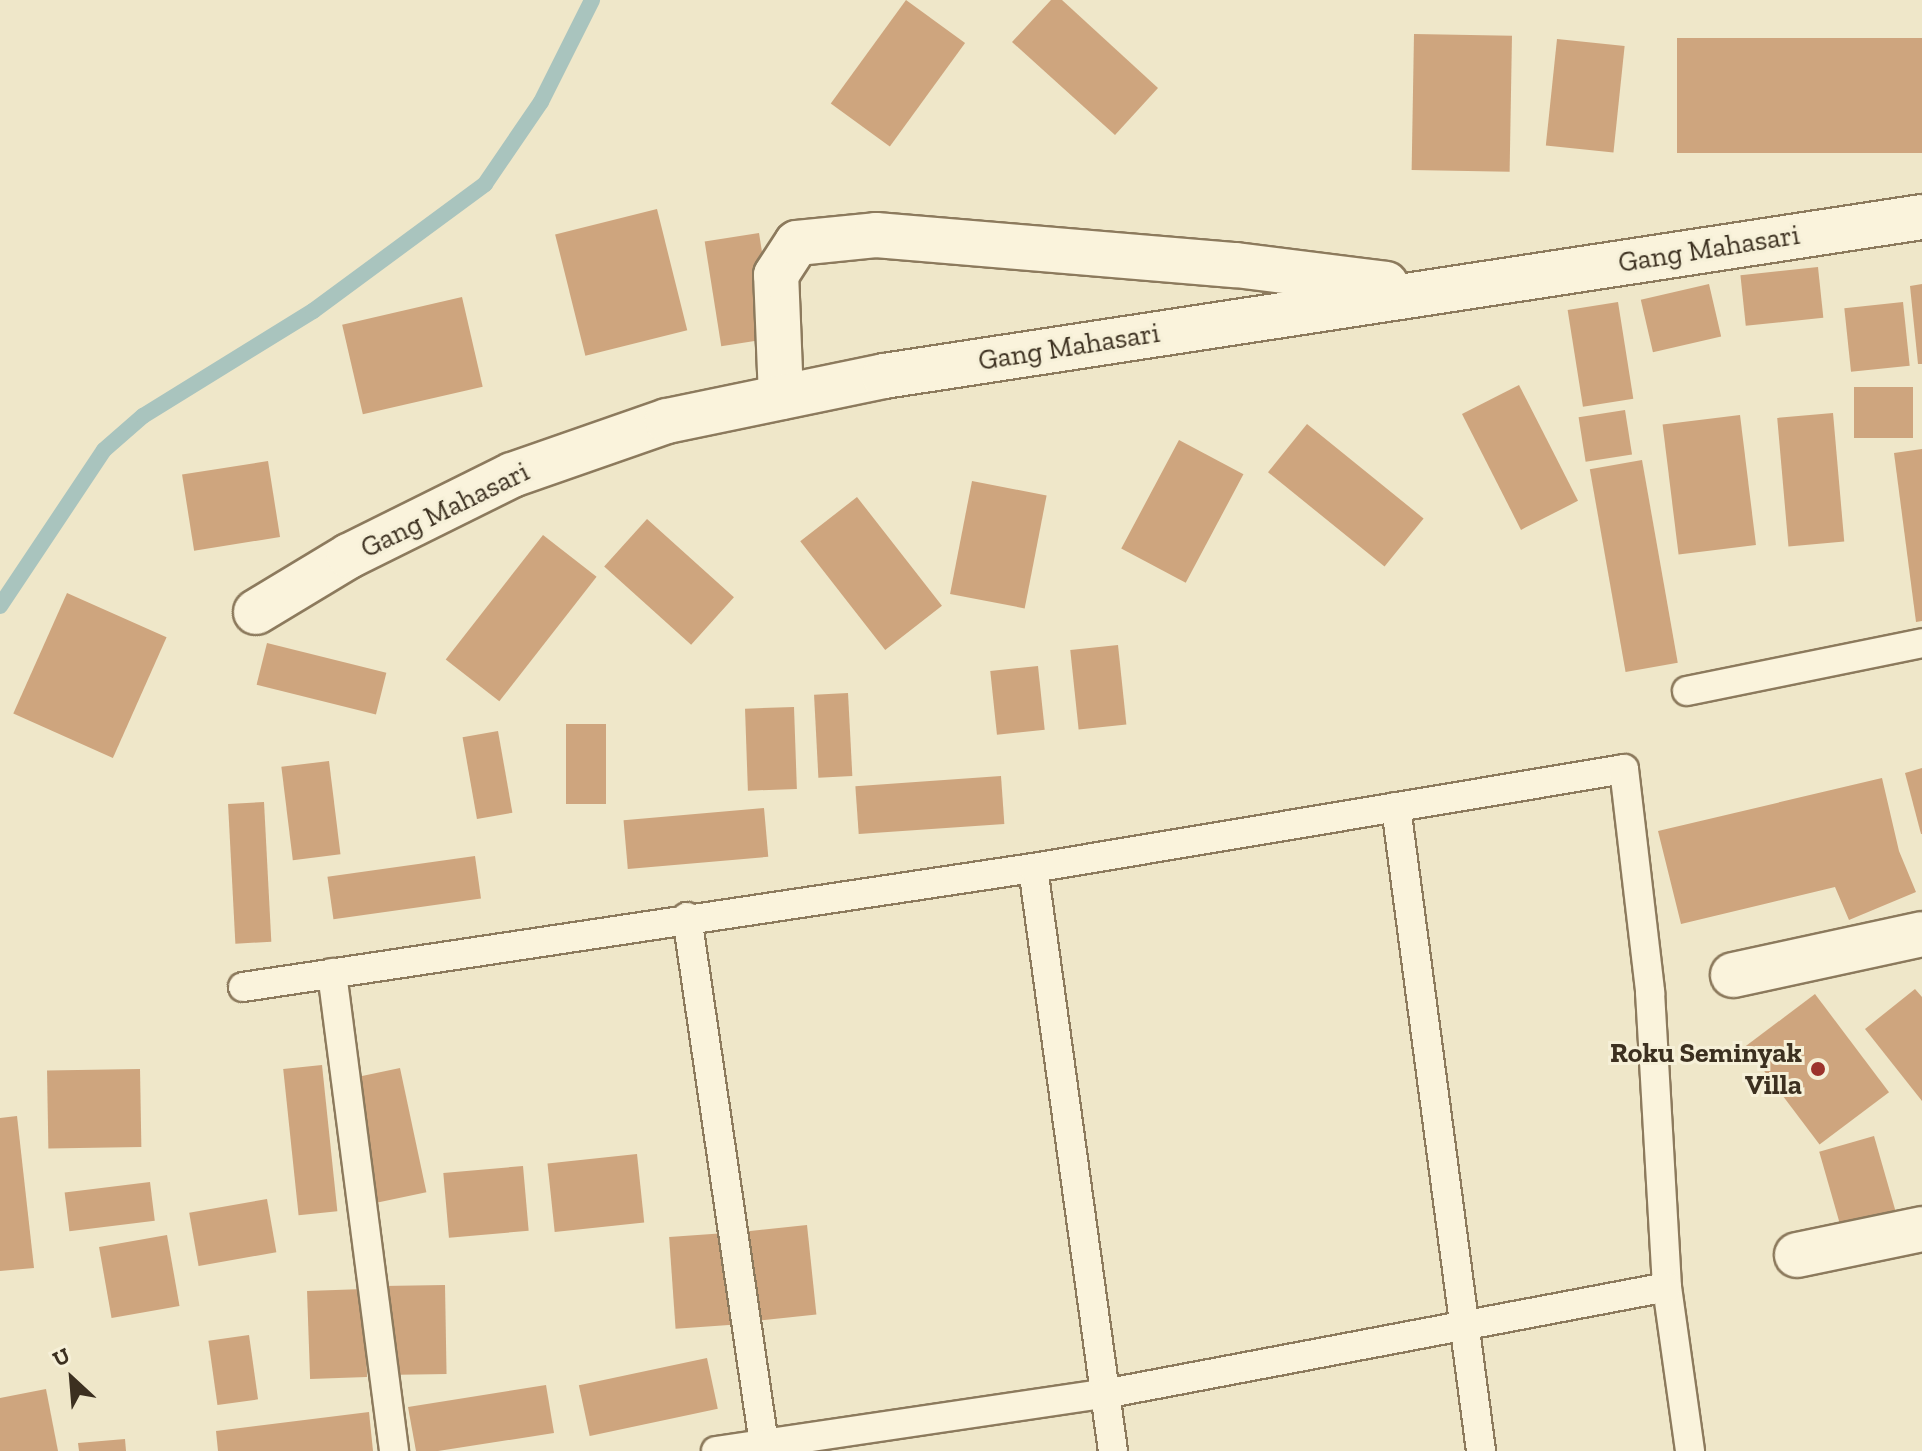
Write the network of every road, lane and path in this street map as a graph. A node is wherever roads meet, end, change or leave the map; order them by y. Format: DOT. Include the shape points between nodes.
graph roads {
  1 [pos="1922,217"];
  2 [pos="1436,291"];
  3 [pos="781,397"];
  4 [pos="256,612"];
  5 [pos="1922,643"];
  6 [pos="1687,691"];
  7 [pos="1396,807"];
  8 [pos="1033,868"];
  9 [pos="687,917"];
  10 [pos="1922,934"];
  11 [pos="332,973"];
  12 [pos="1733,975"];
  13 [pos="243,987"];
  14 [pos="1922,1229"];
  15 [pos="1797,1255"];
  16 [pos="1667,1287"];
  17 [pos="1463,1326"];
  18 [pos="1104,1394"];
  19 [pos="764,1448"];
  20 [pos="394,1451"];
  21 [pos="716,1451"];
  22 [pos="1113,1451"];
  23 [pos="1481,1451"];
  24 [pos="1690,1451"];
  1 -- 2 [label="street, Gang Mahasari"];
  2 -- 3 [label="street, Gang Mahasari" via="884,376"];
  2 -- 3 [label="street" via="1236,265 876,235 797,243 776,275"];
  3 -- 4 [label="street, Gang Mahasari" via="667,421 512,475 349,556"];
  5 -- 6 [label="lane"];
  7 -- 8 [label="lane"];
  7 -- 16 [label="lane" via="1624,769 1650,992"];
  7 -- 17 [label="lane"];
  8 -- 9 [label="lane"];
  8 -- 18 [label="lane"];
  9 -- 11 [label="lane"];
  9 -- 19 [label="lane"];
  10 -- 12 [label="street"];
  11 -- 13 [label="lane"];
  11 -- 20 [label="lane"];
  14 -- 15 [label="street"];
  16 -- 17 [label="lane"];
  16 -- 24 [label="lane"];
  17 -- 18 [label="lane"];
  17 -- 23 [label="lane"];
  18 -- 19 [label="lane"];
  18 -- 22 [label="lane"];
  19 -- 21 [label="lane"];
}
